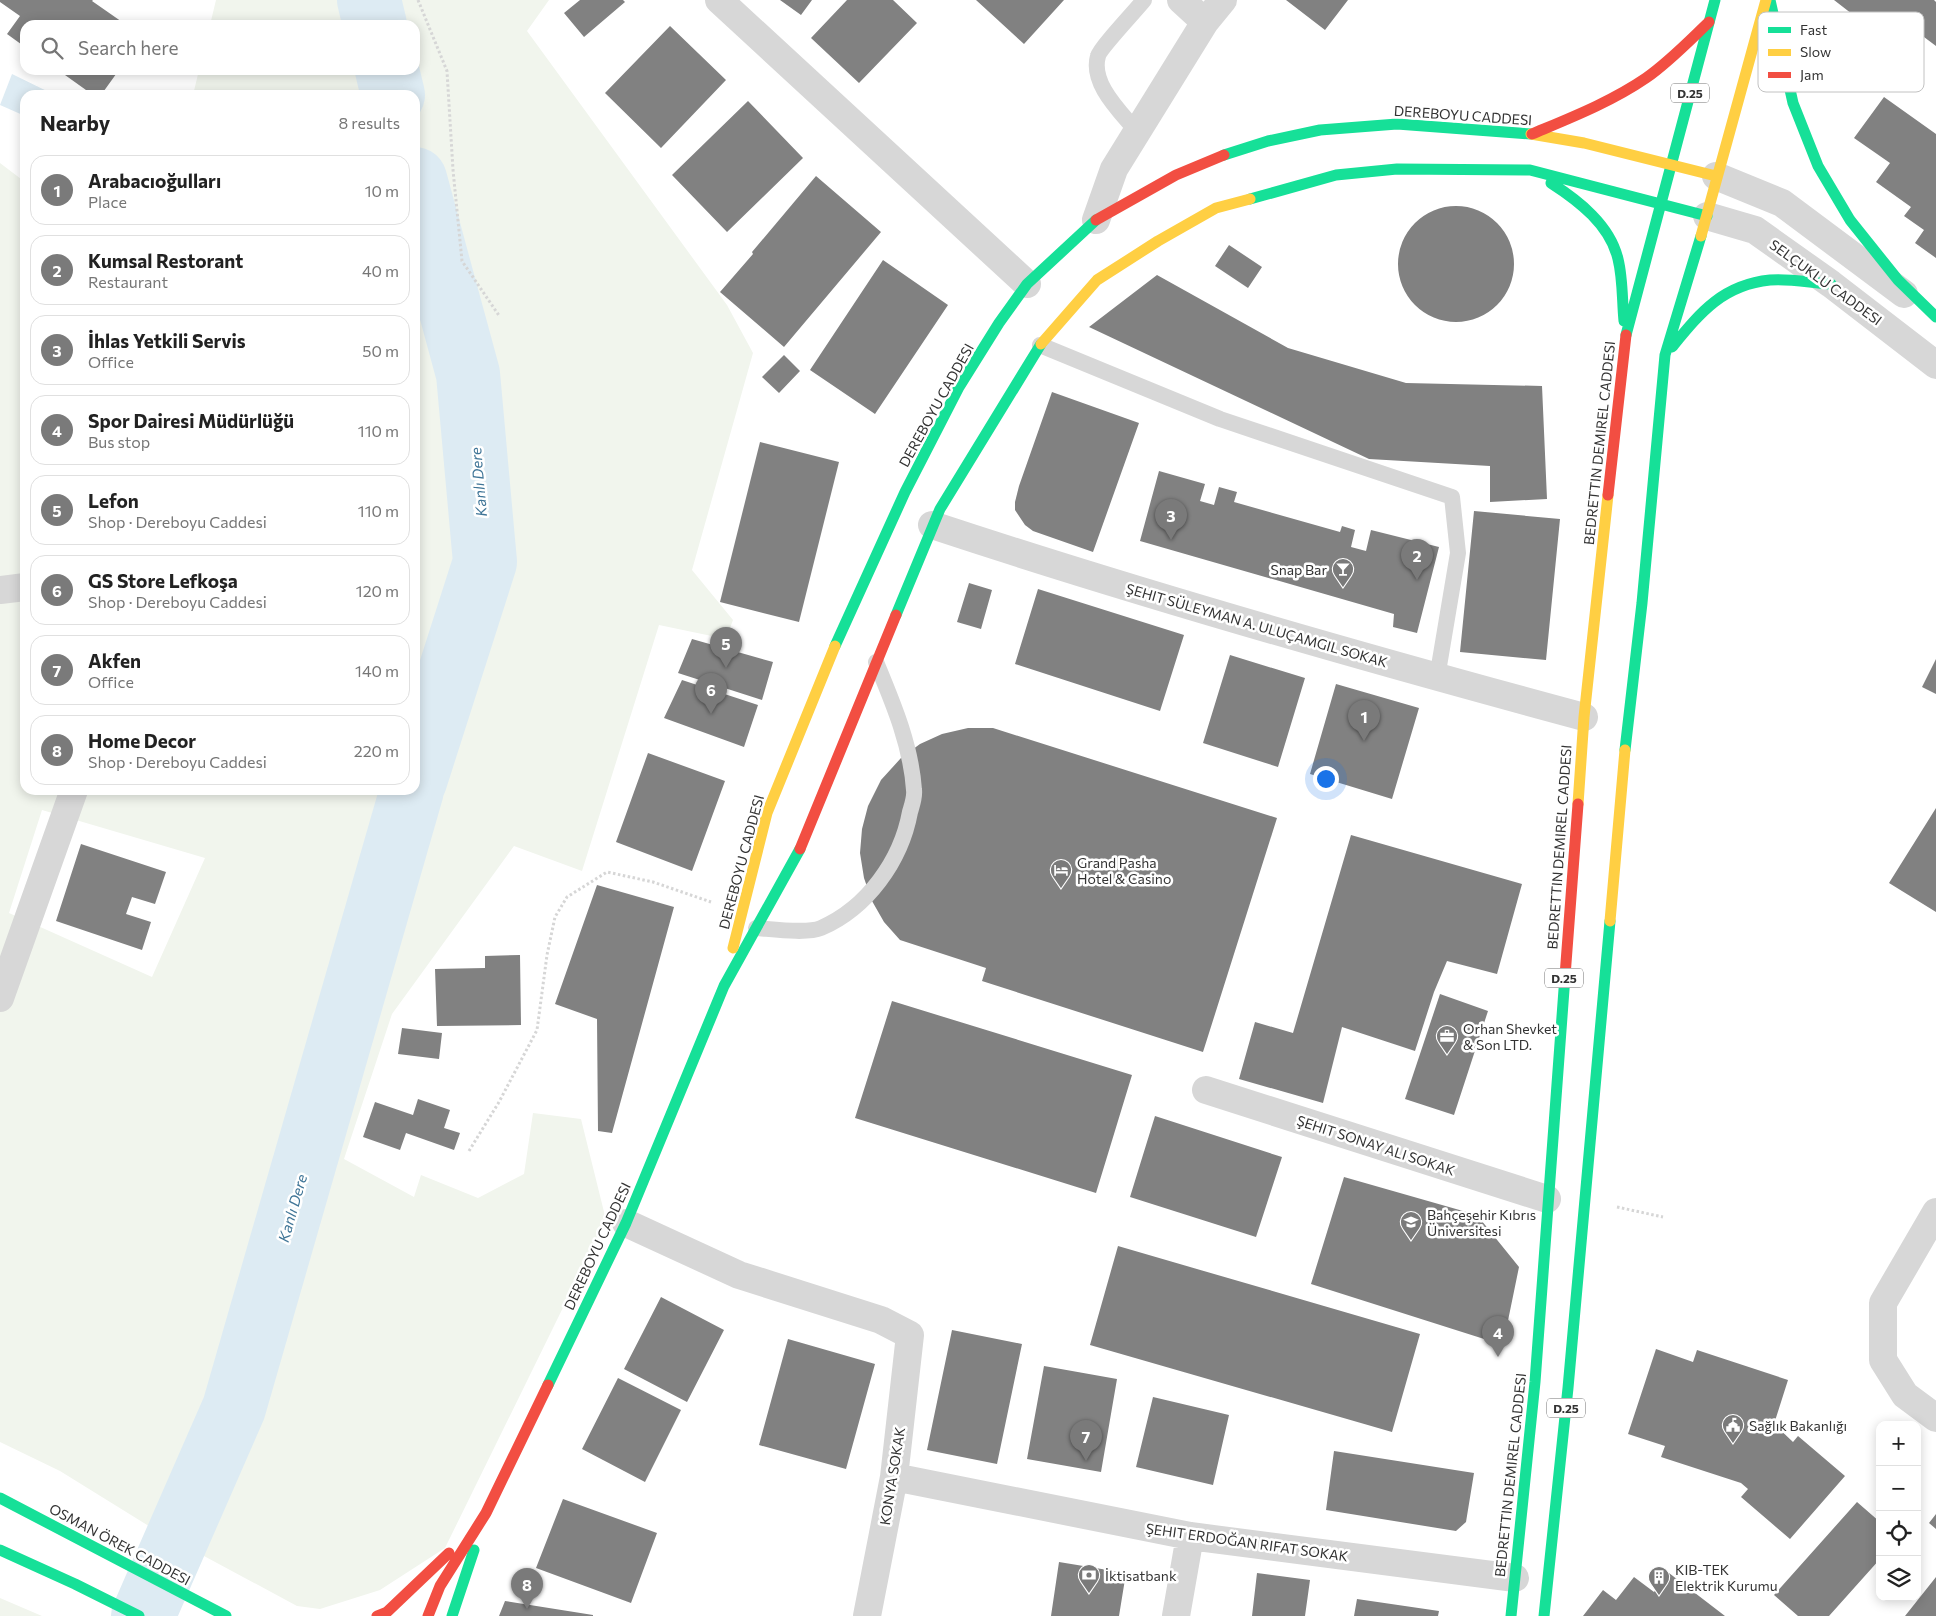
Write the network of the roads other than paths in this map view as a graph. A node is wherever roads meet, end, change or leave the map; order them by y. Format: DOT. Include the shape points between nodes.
graph roads {
  1 [pos="720,0"];
  2 [pos="1144,0"];
  3 [pos="1181,0"];
  4 [pos="1223,0"];
  5 [pos="1715,0"];
  6 [pos="1205,22"];
  7 [pos="1709,22"];
  8 [pos="1758,28"];
  9 [pos="1790,92"];
  10 [pos="1137,132"];
  11 [pos="1532,134"];
  12 [pos="1671,165"];
  13 [pos="1530,170"];
  14 [pos="1716,176"];
  15 [pos="1661,204"];
  16 [pos="1707,216"];
  17 [pos="1096,220"];
  18 [pos="1027,284"];
  19 [pos="1831,284"];
  20 [pos="1936,318"];
  21 [pos="1625,341"];
  22 [pos="1040,345"];
  23 [pos="1665,355"];
  24 [pos="1936,365"];
  25 [pos="932,525"];
  26 [pos="20,587"];
  27 [pos="0,590"];
  28 [pos="876,662"];
  29 [pos="1437,678"];
  30 [pos="1584,717"];
  31 [pos="72,795"];
  32 [pos="756,928"];
  33 [pos="724,986"];
  34 [pos="0,998"];
  35 [pos="1206,1090"];
  36 [pos="1547,1199"];
  37 [pos="1936,1212"];
  38 [pos="626,1223"];
  39 [pos="1936,1418"];
  40 [pos="894,1477"];
  41 [pos="0,1498"];
  42 [pos="486,1513"];
  43 [pos="1190,1536"];
  44 [pos="0,1550"];
  45 [pos="1515,1578"];
  46 [pos="139,1616"];
  47 [pos="225,1616"];
  48 [pos="377,1616"];
  49 [pos="428,1616"];
  50 [pos="452,1616"];
  51 [pos="867,1616"];
  52 [pos="1176,1616"];
  53 [pos="1511,1616"];
  54 [pos="1544,1616"];
  1 -- 18 [label="street"];
  2 -- 10 [label="lane" via="1098,55 1097,72 1103,89"];
  3 -- 6 [label="street"];
  4 -- 6 [label="street"];
  5 -- 7 [label="main road, D.25"];
  6 -- 10 [label="street"];
  7 -- 11 [label="main road" via="1673,57 1624,92"];
  7 -- 12 [label="main road, D.25"];
  8 -- 14 [label="main road"];
  9 -- 20 [label="main road" via="1818,166 1850,220 1898,280"];
  10 -- 17 [label="street" via="1114,169"];
  11 -- 12 [label="main road, DEREBOYU CADDESI" via="1584,142"];
  11 -- 17 [label="main road, DEREBOYU CADDESI" via="1397,124 1320,130 1268,141 1217,157 1176,175"];
  12 -- 14 [label="main road, DEREBOYU CADDESI"];
  12 -- 15 [label="main road, D.25"];
  13 -- 15 [label="main road, DEREBOYU CADDESI"];
  13 -- 21 [label="main road" via="1577,199 1601,224 1617,257"];
  13 -- 22 [label="main road, DEREBOYU CADDESI" via="1396,169 1336,175 1216,208 1097,280"];
  14 -- 16 [label="main road"];
  14 -- 20 [label="street" via="1782,203"];
  15 -- 16 [label="main road, DEREBOYU CADDESI"];
  15 -- 21 [label="main road, BEDRETTIN DEMIREL CADDESI / D.25"];
  16 -- 19 [label="street, SELÇUKLU CADDESI" via="1755,230"];
  16 -- 23 [label="main road, D.25"];
  17 -- 18 [label="main road, DEREBOYU CADDESI"];
  18 -- 33 [label="main road, DEREBOYU CADDESI" via="959,387 905,492 836,644 767,813"];
  19 -- 23 [label="main road" via="1770,280 1730,290 1698,315"];
  19 -- 24 [label="street, SELÇUKLU CADDESI"];
  21 -- 30 [label="main road, BEDRETTIN DEMIREL CADDESI / D.25"];
  22 -- 25 [label="main road, DEREBOYU CADDESI"];
  22 -- 29 [label="lane" via="1220,419 1452,497 1458,553"];
  23 -- 54 [label="main road, D.25" via="1642,604 1627,724 1568,1388"];
  25 -- 28 [label="main road, DEREBOYU CADDESI"];
  25 -- 29 [label="street, ŞEHIT SÜLEYMAN A. ULUÇAMGIL SOKAK" via="1044,562"];
  26 -- 27 [label="street"];
  28 -- 32 [label="main road, DEREBOYU CADDESI" via="801,846"];
  28 -- 32 [label="lane" via="906,741 915,791 907,831 894,861 858,906 819,929"];
  29 -- 30 [label="street, ŞEHIT SÜLEYMAN A. ULUÇAMGIL SOKAK"];
  30 -- 36 [label="main road, BEDRETTIN DEMIREL CADDESI / D.25"];
  31 -- 34 [label="street"];
  32 -- 33 [label="main road, DEREBOYU CADDESI"];
  33 -- 38 [label="main road, DEREBOYU CADDESI"];
  35 -- 36 [label="street, ŞEHIT SONAY ALI SOKAK"];
  36 -- 45 [label="main road, BEDRETTIN DEMIREL CADDESI / D.25"];
  37 -- 39 [label="street" via="1883,1303 1883,1360 1905,1395"];
  38 -- 40 [label="street, KONYA SOKAK" via="739,1275 881,1320 910,1335"];
  38 -- 42 [label="main road, DEREBOYU CADDESI"];
  40 -- 43 [label="street, ŞEHIT ERDOĞAN RIFAT SOKAK"];
  40 -- 51 [label="street, KONYA SOKAK"];
  41 -- 47 [label="main road, OSMAN ÖREK CADDESI"];
  42 -- 48 [label="main road" via="443,1560 387,1612"];
  42 -- 49 [label="main road, DEREBOYU CADDESI" via="440,1586"];
  42 -- 50 [label="main road, DEREBOYU CADDESI"];
  43 -- 45 [label="street, ŞEHIT ERDOĞAN RIFAT SOKAK"];
  43 -- 52 [label="street"];
  44 -- 46 [label="main road"];
  45 -- 53 [label="main road, BEDRETTIN DEMIREL CADDESI / D.25"];
}
